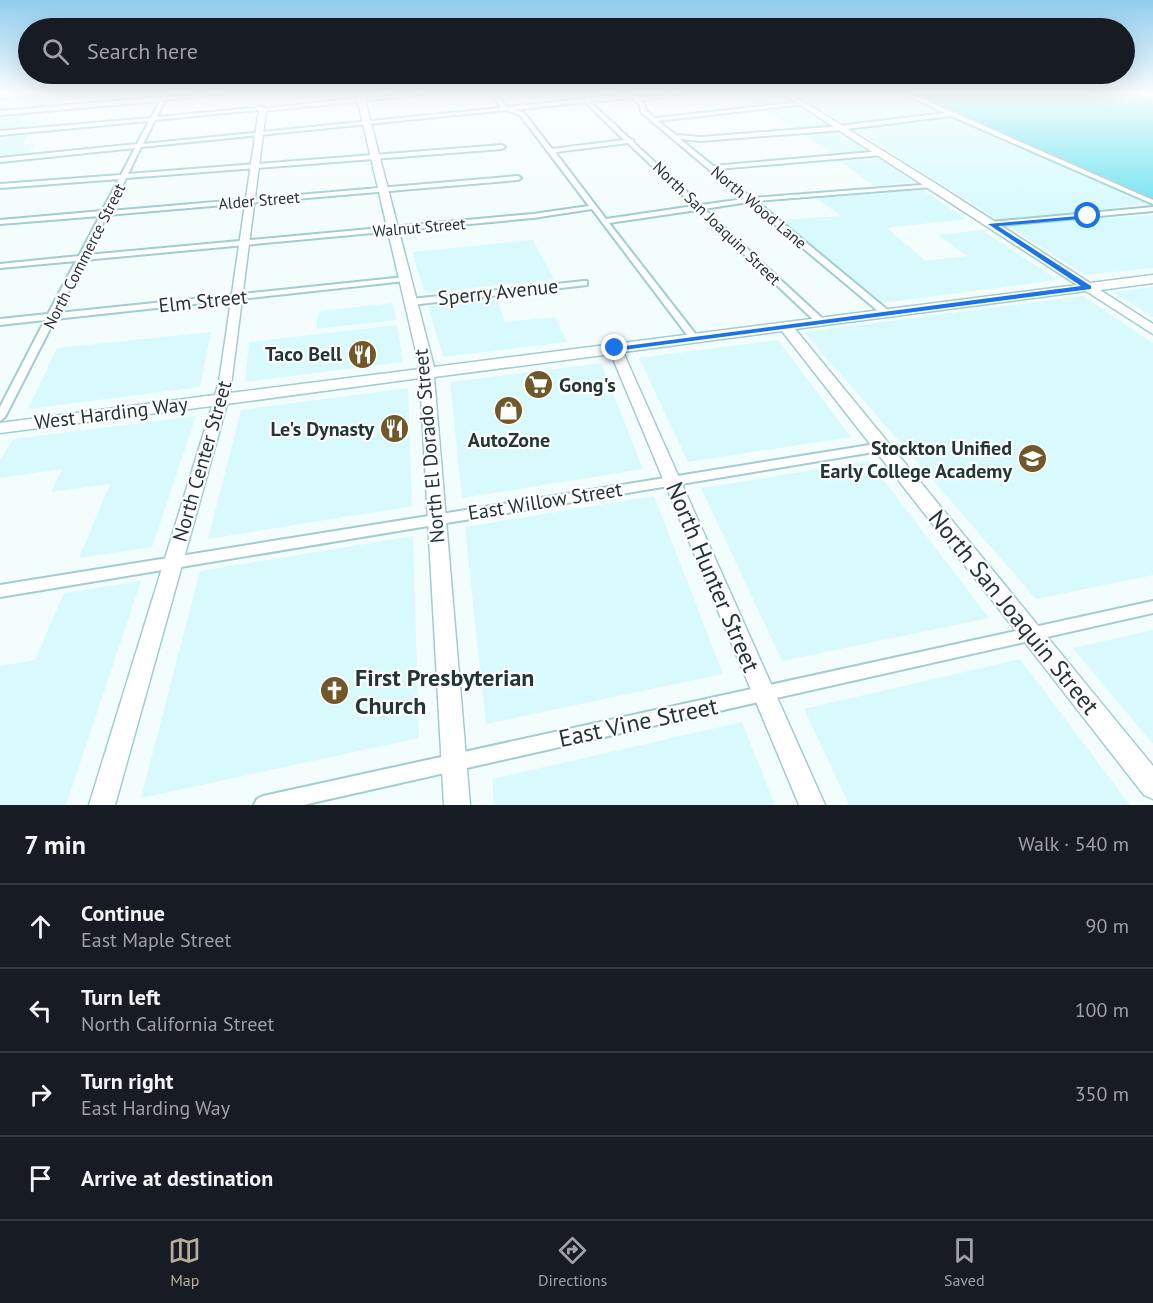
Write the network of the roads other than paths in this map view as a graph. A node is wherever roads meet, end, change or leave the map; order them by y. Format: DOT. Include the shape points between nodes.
graph roads {
  1 [pos="25,132"];
  2 [pos="147,132"];
  3 [pos="283,132"];
  4 [pos="369,132"];
  5 [pos="536,132"];
  6 [pos="620,132"];
  7 [pos="668,132"];
  8 [pos="796,132"];
  9 [pos="848,132"];
  10 [pos="991,132"];
  11 [pos="0,134"];
  12 [pos="259,134"];
  13 [pos="675,137"];
  14 [pos="631,141"];
  15 [pos="140,146"];
  16 [pos="502,147"];
  17 [pos="551,151"];
  18 [pos="883,153"];
  19 [pos="376,157"];
  20 [pos="0,160"];
  21 [pos="255,166"];
  22 [pos="712,168"];
  23 [pos="125,176"];
  24 [pos="518,178"];
  25 [pos="932,185"];
  26 [pos="0,186"];
  27 [pos="383,189"];
  28 [pos="250,201"];
  29 [pos="749,201"];
  30 [pos="1153,202"];
  31 [pos="594,207"];
  32 [pos="701,207"];
  33 [pos="1153,209"];
  34 [pos="106,213"];
  35 [pos="605,221"];
  36 [pos="0,222"];
  37 [pos="991,224"];
  38 [pos="393,229"];
  39 [pos="245,244"];
  40 [pos="83,259"];
  41 [pos="0,266"];
  42 [pos="405,279"];
  43 [pos="1153,279"];
  44 [pos="584,283"];
  45 [pos="1088,287"];
  46 [pos="237,297"];
  47 [pos="411,302"];
  48 [pos="887,314"];
  49 [pos="54,316"];
  50 [pos="0,322"];
  51 [pos="821,322"];
  52 [pos="786,327"];
  53 [pos="1153,330"];
  54 [pos="694,338"];
  55 [pos="615,348"];
  56 [pos="427,373"];
  57 [pos="222,399"];
  58 [pos="0,417"];
  59 [pos="0,428"];
  60 [pos="882,447"];
  61 [pos="672,481"];
  62 [pos="435,519"];
  63 [pos="173,563"];
  64 [pos="0,591"];
  65 [pos="1153,607"];
  66 [pos="1032,634"];
  67 [pos="764,694"];
  68 [pos="454,762"];
  69 [pos="1153,786"];
  70 [pos="102,805"];
  71 [pos="263,805"];
  72 [pos="457,805"];
  73 [pos="812,805"];
  1 -- 11 [label="street"];
  2 -- 15 [label="street, North Commerce Street"];
  3 -- 12 [label="street"];
  4 -- 19 [label="street, North El Dorado Street"];
  5 -- 17 [label="street"];
  6 -- 14 [label="street, North San Joaquin Street"];
  7 -- 13 [label="street, North Wood Lane"];
  8 -- 13 [label="street" via="701,139"];
  9 -- 18 [label="street"];
  10 -- 30 [label="street"];
  12 -- 15 [label="street"];
  12 -- 21 [label="street, North Center Street"];
  13 -- 22 [label="street, North Wood Lane"];
  14 -- 17 [label="street"];
  14 -- 32 [label="street, North San Joaquin Street"];
  15 -- 20 [label="street"];
  15 -- 23 [label="street, North Commerce Street"];
  16 -- 19 [label="street"];
  17 -- 31 [label="street"];
  18 -- 22 [label="street"];
  18 -- 25 [label="street"];
  19 -- 21 [label="street"];
  19 -- 27 [label="street, North El Dorado Street"];
  21 -- 23 [label="street"];
  21 -- 28 [label="street, North Center Street"];
  22 -- 29 [label="street, North Wood Lane"];
  23 -- 26 [label="street"];
  23 -- 34 [label="street, North Commerce Street"];
  24 -- 27 [label="street, Alder Street"];
  25 -- 29 [label="street"];
  25 -- 37 [label="street"];
  27 -- 28 [label="street, Alder Street"];
  27 -- 38 [label="street, North El Dorado Street"];
  28 -- 34 [label="street, Alder Street"];
  28 -- 39 [label="street, North Center Street"];
  29 -- 32 [label="street"];
  29 -- 48 [label="street, North Wood Lane"];
  31 -- 35 [label="street"];
  31 -- 38 [label="street, Walnut Street"];
  32 -- 35 [label="street"];
  32 -- 51 [label="street, North San Joaquin Street"];
  33 -- 37 [label="street"];
  34 -- 36 [label="street, Alder Street"];
  34 -- 40 [label="street, North Commerce Street"];
  35 -- 54 [label="street"];
  37 -- 45 [label="street"];
  38 -- 39 [label="street, Walnut Street"];
  38 -- 42 [label="street, North El Dorado Street"];
  39 -- 40 [label="street, Walnut Street"];
  39 -- 46 [label="street, North Center Street"];
  40 -- 41 [label="street, Walnut Street"];
  40 -- 49 [label="street, North Commerce Street"];
  42 -- 46 [label="street, Elm Street"];
  42 -- 47 [label="street, North El Dorado Street"];
  43 -- 45 [label="street, West Harding Way"];
  44 -- 47 [label="street, Sperry Avenue"];
  45 -- 48 [label="street, West Harding Way"];
  45 -- 53 [label="street"];
  46 -- 49 [label="street, Elm Street"];
  46 -- 57 [label="street, North Center Street"];
  47 -- 56 [label="street, North El Dorado Street"];
  48 -- 51 [label="street, West Harding Way"];
  49 -- 50 [label="street, Elm Street"];
  49 -- 58 [label="street, North Commerce Street"];
  51 -- 52 [label="street, West Harding Way"];
  52 -- 54 [label="street, West Harding Way"];
  52 -- 60 [label="street, North San Joaquin Street"];
  54 -- 55 [label="street, West Harding Way"];
  55 -- 56 [label="street, West Harding Way"];
  55 -- 61 [label="street, North Hunter Street"];
  56 -- 57 [label="street, West Harding Way"];
  56 -- 62 [label="street, North El Dorado Street"];
  57 -- 59 [label="street, West Harding Way"];
  57 -- 63 [label="street, North Center Street"];
  60 -- 61 [label="street, East Willow Street"];
  60 -- 66 [label="street, North San Joaquin Street"];
  61 -- 62 [label="street, East Willow Street"];
  61 -- 67 [label="street, North Hunter Street"];
  62 -- 63 [label="street, East Willow Street"];
  62 -- 68 [label="street, North El Dorado Street"];
  63 -- 64 [label="street, East Willow Street"];
  63 -- 70 [label="street, North Center Street"];
  65 -- 66 [label="street, East Vine Street"];
  66 -- 67 [label="street, East Vine Street"];
  66 -- 69 [label="street, North San Joaquin Street"];
  67 -- 68 [label="street, East Vine Street"];
  67 -- 73 [label="street, North Hunter Street"];
  68 -- 71 [label="street, East Vine Street"];
  68 -- 72 [label="street, North El Dorado Street"];
}
